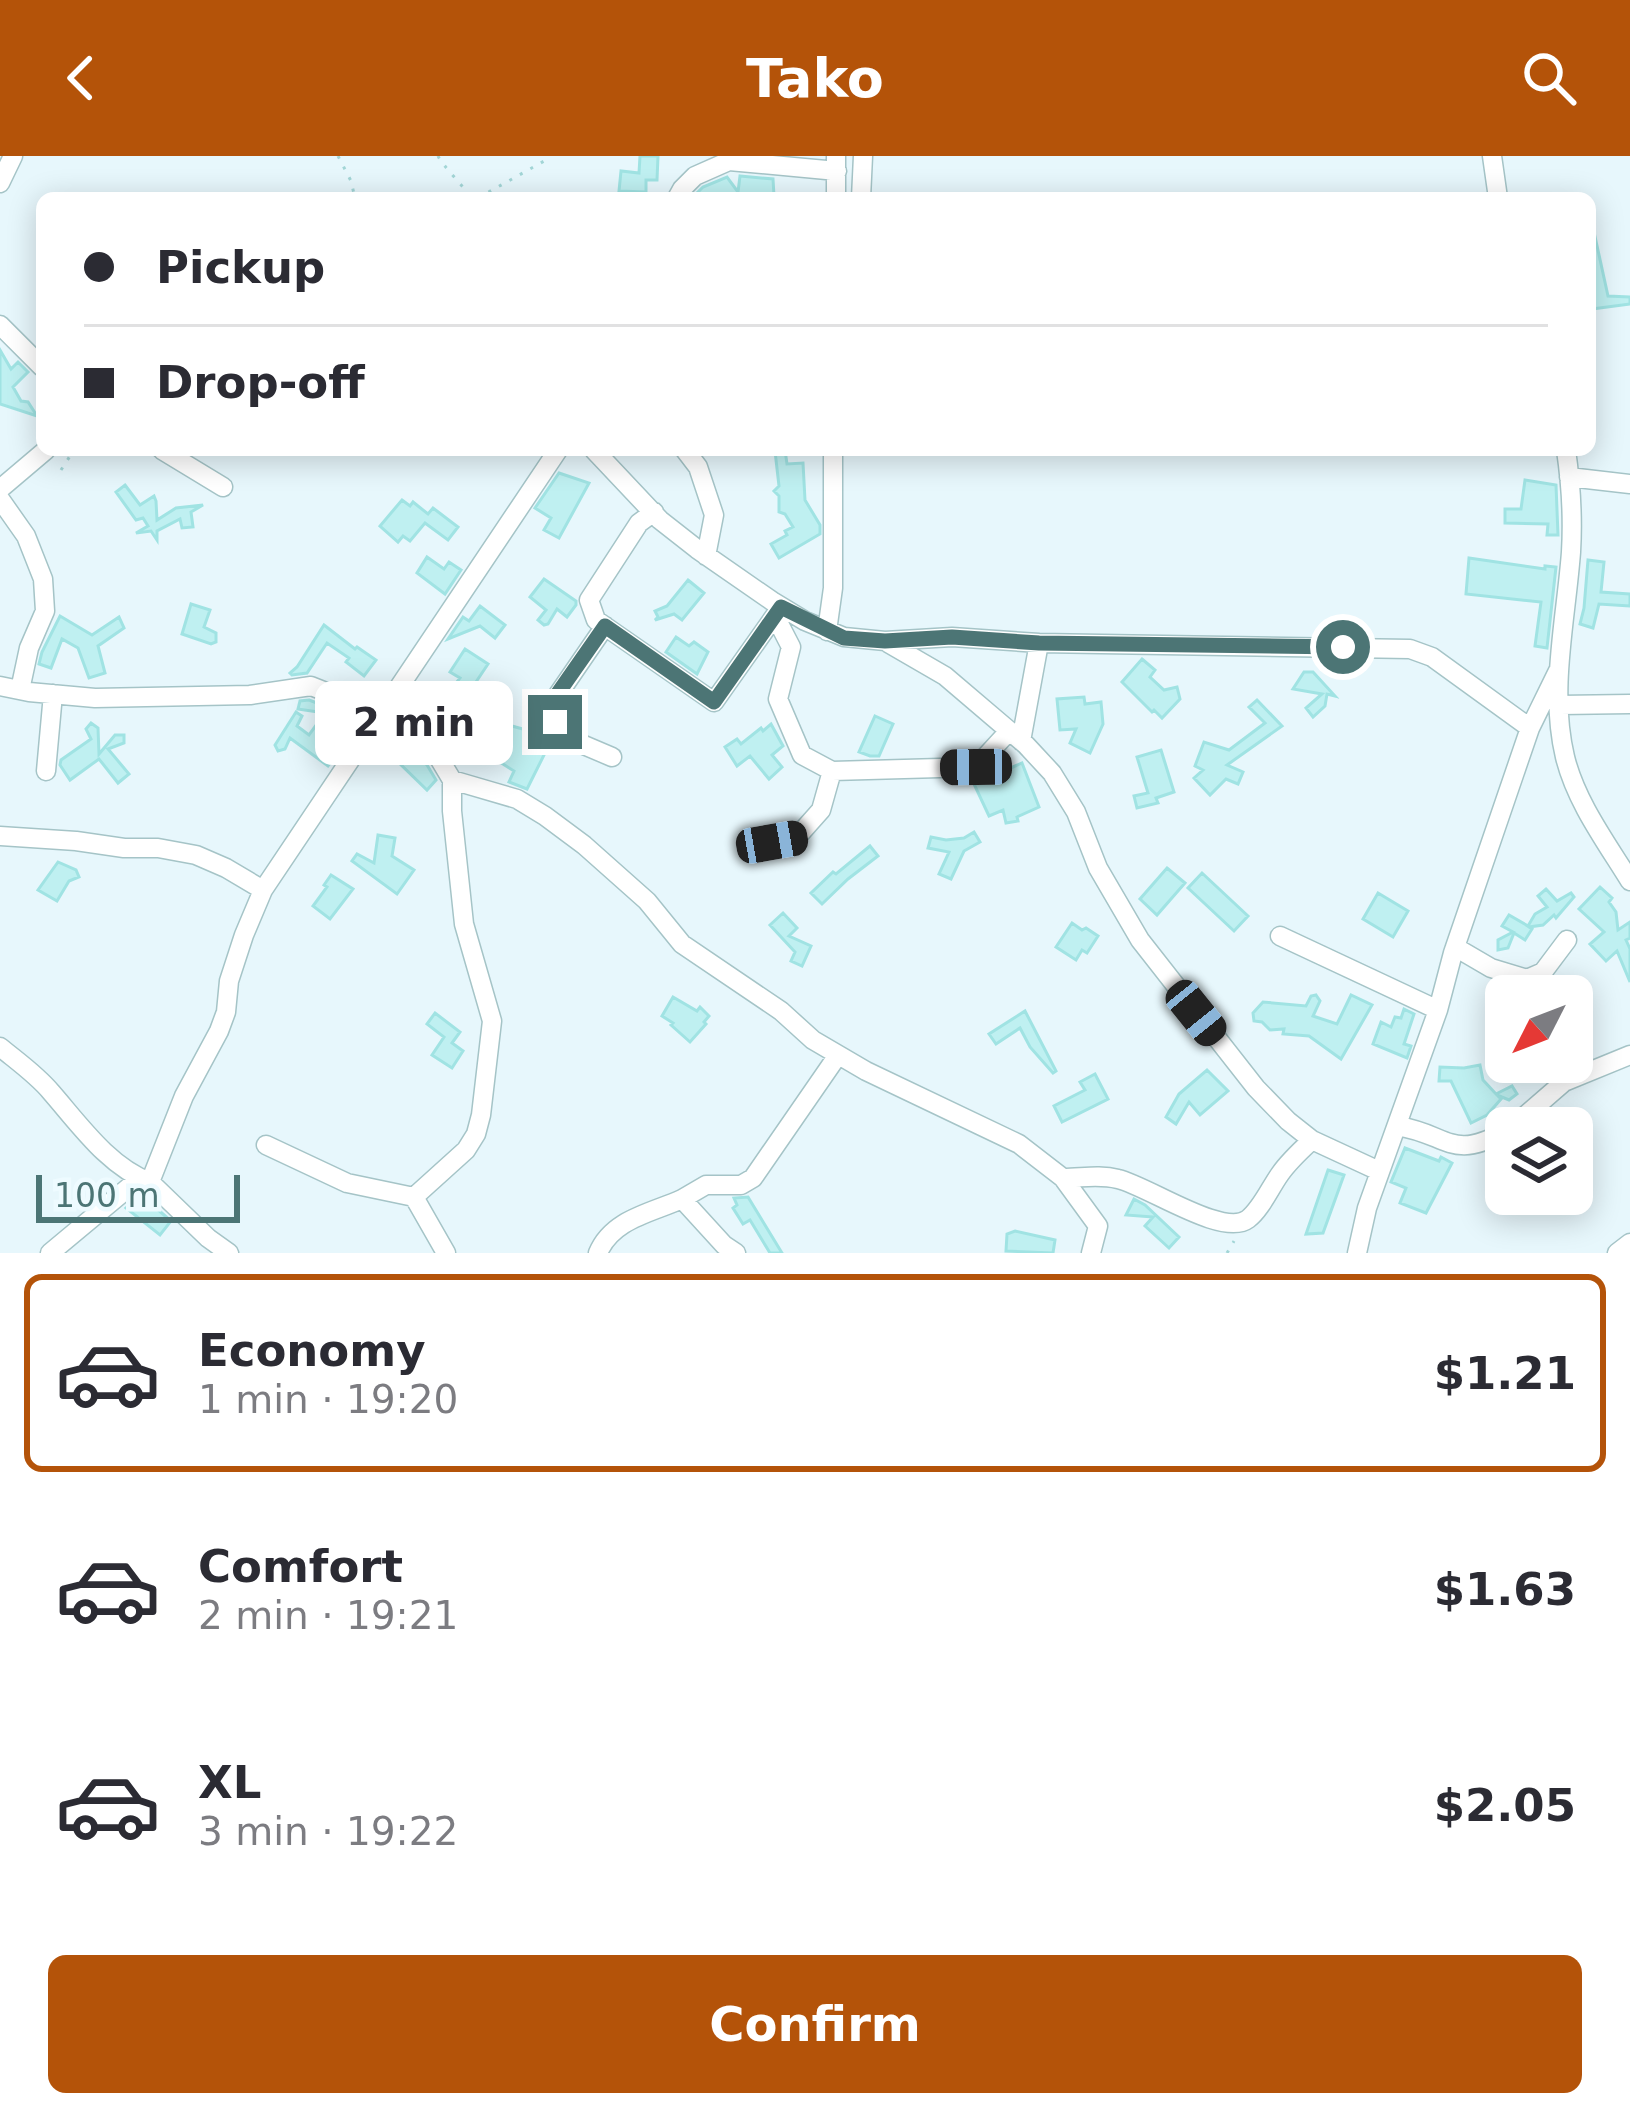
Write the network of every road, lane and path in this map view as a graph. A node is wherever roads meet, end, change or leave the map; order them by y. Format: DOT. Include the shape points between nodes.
graph roads {
  1 [pos="13,156"];
  2 [pos="338,156"];
  3 [pos="438,156"];
  4 [pos="863,156"];
  5 [pos="1492,156"];
  6 [pos="545,160"];
  7 [pos="837,164"];
  8 [pos="0,183"];
  9 [pos="354,192"];
  10 [pos="470,192"];
  11 [pos="486,192"];
  12 [pos="680,192"];
  13 [pos="862,192"];
  14 [pos="1497,192"];
  15 [pos="0,325"];
  16 [pos="36,361"];
  17 [pos="39,456"];
  18 [pos="70,456"];
  19 [pos="172,456"];
  20 [pos="554,456"];
  21 [pos="600,456"];
  22 [pos="690,456"];
  23 [pos="833,456"];
  24 [pos="1567,456"];
  25 [pos="1630,461"];
  26 [pos="62,470"];
  27 [pos="1569,477"];
  28 [pos="1624,483"];
  29 [pos="223,487"];
  30 [pos="0,489"];
  31 [pos="0,499"];
  32 [pos="654,512"];
  33 [pos="706,556"];
  34 [pos="778,611"];
  35 [pos="605,626"];
  36 [pos="827,631"];
  37 [pos="885,641"];
  38 [pos="1039,643"];
  39 [pos="1558,671"];
  40 [pos="10,688"];
  41 [pos="52,694"];
  42 [pos="1630,704"];
  43 [pos="1560,705"];
  44 [pos="383,709"];
  45 [pos="1530,728"];
  46 [pos="1015,736"];
  47 [pos="612,757"];
  48 [pos="46,771"];
  49 [pos="832,771"];
  50 [pos="452,780"];
  51 [pos="0,836"];
  52 [pos="747,846"];
  53 [pos="1630,881"];
  54 [pos="263,890"];
  55 [pos="1280,936"];
  56 [pos="1567,940"];
  57 [pos="1455,947"];
  58 [pos="1438,1010"];
  59 [pos="0,1048"];
  60 [pos="838,1055"];
  61 [pos="1630,1055"];
  62 [pos="1535,1107"];
  63 [pos="1397,1126"];
  64 [pos="1312,1140"];
  65 [pos="1485,1143"];
  66 [pos="266,1145"];
  67 [pos="1379,1171"];
  68 [pos="1063,1178"];
  69 [pos="145,1180"];
  70 [pos="414,1197"];
  71 [pos="682,1199"];
  72 [pos="1630,1243"];
  73 [pos="50,1253"];
  74 [pos="229,1253"];
  75 [pos="446,1253"];
  76 [pos="598,1253"];
  77 [pos="736,1253"];
  78 [pos="1091,1253"];
  79 [pos="1358,1253"];
  80 [pos="1617,1253"];
  1 -- 8 [label="street"];
  2 -- 9 [label="path"];
  3 -- 10 [label="path"];
  4 -- 13 [label="street"];
  5 -- 14 [label="street"];
  6 -- 11 [label="path"];
  7 -- 12 [label="street" via="729,160"];
  15 -- 16 [label="street"];
  17 -- 30 [label="street"];
  18 -- 26 [label="path"];
  19 -- 29 [label="street"];
  20 -- 44 [label="street"];
  21 -- 32 [label="street"];
  22 -- 33 [label="street" via="714,515"];
  23 -- 36 [label="street"];
  24 -- 27 [label="street"];
  25 -- 28 [label="street"];
  27 -- 28 [label="street"];
  27 -- 39 [label="street" via="1571,549"];
  31 -- 40 [label="street" via="26,536 45,611"];
  32 -- 33 [label="street"];
  32 -- 35 [label="street" via="590,600"];
  33 -- 34 [label="street"];
  34 -- 35 [label="street" via="714,702"];
  34 -- 36 [label="street"];
  34 -- 49 [label="street" via="791,647 778,700 802,755"];
  35 -- 47 [label="street" via="556,696 555,722 565,737"];
  36 -- 37 [label="street"];
  37 -- 38 [label="street"];
  37 -- 46 [label="street" via="945,676"];
  38 -- 45 [label="street" via="1410,649"];
  38 -- 46 [label="street"];
  39 -- 43 [label="street"];
  39 -- 45 [label="street"];
  40 -- 41 [label="street"];
  41 -- 44 [label="street" via="250,695 311,686"];
  41 -- 48 [label="street"];
  42 -- 43 [label="street"];
  43 -- 53 [label="street" via="1577,790"];
  44 -- 50 [label="street" via="437,755"];
  44 -- 54 [label="street"];
  45 -- 57 [label="street"];
  46 -- 49 [label="street" via="976,767"];
  46 -- 64 [label="street" via="1076,812 1140,940 1256,1088"];
  49 -- 52 [label="street" via="821,810 797,837"];
  50 -- 60 [label="street" via="545,816 647,901 682,944"];
  50 -- 70 [label="street" via="464,924 491,1035 476,1134"];
  51 -- 54 [label="street" via="196,855"];
  54 -- 69 [label="street" via="219,1031"];
  55 -- 58 [label="street"];
  56 -- 57 [label="street" via="1543,972 1527,979"];
  57 -- 58 [label="street"];
  58 -- 63 [label="street"];
  59 -- 69 [label="street"];
  60 -- 68 [label="street" via="1018,1144"];
  60 -- 71 [label="street" via="753,1178 706,1185"];
  61 -- 62 [label="street" via="1564,1082"];
  63 -- 65 [label="street" via="1459,1148"];
  63 -- 67 [label="street"];
  64 -- 67 [label="street"];
  64 -- 68 [label="street" via="1252,1215 1231,1225 1136,1184"];
  66 -- 70 [label="street" via="347,1183"];
  67 -- 79 [label="street"];
  68 -- 78 [label="street" via="1098,1226"];
  69 -- 73 [label="street"];
  69 -- 74 [label="street"];
  70 -- 75 [label="street"];
  71 -- 76 [label="street" via="616,1226"];
  71 -- 77 [label="street"];
  72 -- 80 [label="street"];
}
